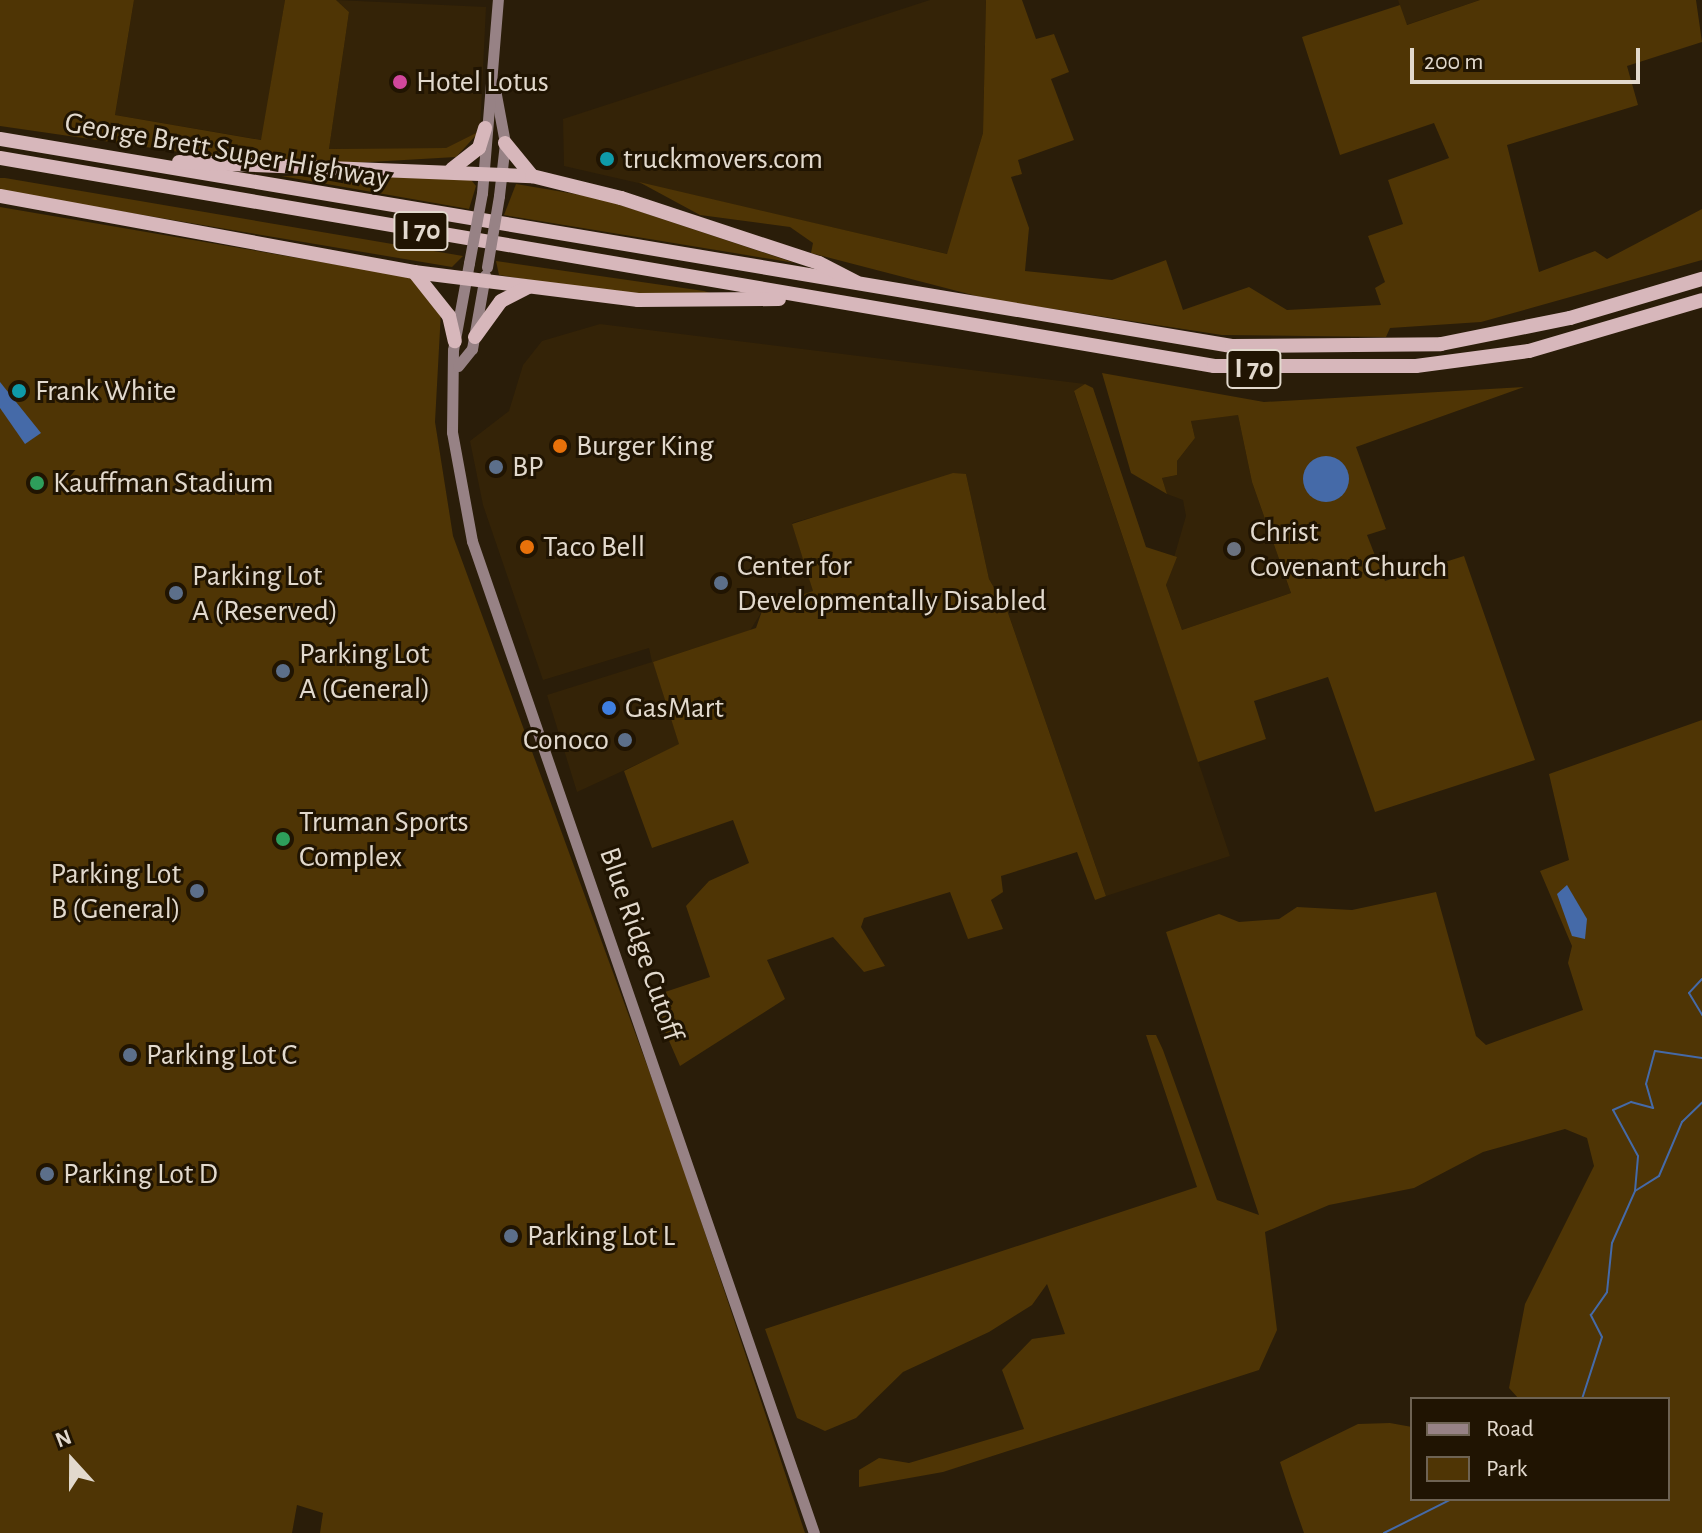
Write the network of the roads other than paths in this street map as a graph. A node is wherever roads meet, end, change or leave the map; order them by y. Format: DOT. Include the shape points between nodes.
graph roads {
  1 [pos="498,0"];
  2 [pos="494,84"];
  3 [pos="485,128"];
  4 [pos="0,139"];
  5 [pos="505,143"];
  6 [pos="0,158"];
  7 [pos="138,162"];
  8 [pos="39,165"];
  9 [pos="0,168"];
  10 [pos="452,169"];
  11 [pos="484,173"];
  12 [pos="504,174"];
  13 [pos="532,176"];
  14 [pos="0,196"];
  15 [pos="468,270"];
  16 [pos="414,272"];
  17 [pos="486,273"];
  18 [pos="1702,279"];
  19 [pos="531,286"];
  20 [pos="870,289"];
  21 [pos="803,297"];
  22 [pos="1702,300"];
  23 [pos="475,337"];
  24 [pos="455,341"];
  25 [pos="458,366"];
  26 [pos="814,1533"];
  1 -- 2 [label="main road, Blue Ridge Cutoff"];
  2 -- 3 [label="main road, Blue Ridge Cutoff"];
  2 -- 5 [label="main road, Blue Ridge Cutoff"];
  3 -- 10 [label="highway" via="479,148"];
  3 -- 11 [label="main road, Blue Ridge Cutoff"];
  4 -- 7 [label="highway, George Brett Super Highway / I 70"];
  5 -- 12 [label="main road, Blue Ridge Cutoff"];
  5 -- 13 [label="highway"];
  6 -- 8 [label="highway, George Brett Super Highway / I 70"];
  7 -- 10 [label="highway"];
  7 -- 20 [label="highway, George Brett Super Highway / I 70"];
  8 -- 9 [label="highway"];
  8 -- 21 [label="highway, George Brett Super Highway / I 70"];
  10 -- 11 [label="highway"];
  11 -- 12 [label="highway"];
  11 -- 15 [label="main road, Blue Ridge Cutoff, bridge"];
  12 -- 13 [label="highway"];
  12 -- 17 [label="main road, Blue Ridge Cutoff, bridge"];
  13 -- 20 [label="highway" via="819,263"];
  14 -- 16 [label="highway"];
  15 -- 16 [label="highway"];
  15 -- 17 [label="highway"];
  15 -- 24 [label="main road, Blue Ridge Cutoff"];
  16 -- 24 [label="highway" via="447,313"];
  17 -- 19 [label="highway"];
  17 -- 23 [label="main road, Blue Ridge Cutoff"];
  18 -- 20 [label="highway, I 70" via="1507,332 1321,351 1168,340"];
  19 -- 21 [label="highway" via="638,300"];
  19 -- 23 [label="highway" via="501,301"];
  21 -- 22 [label="highway, I 70" via="1110,351 1279,371 1416,366 1529,351"];
  23 -- 25 [label="main road, Blue Ridge Cutoff"];
  24 -- 25 [label="main road, Blue Ridge Cutoff"];
  25 -- 26 [label="main road, Blue Ridge Cutoff" via="452,432 472,541"];
}
